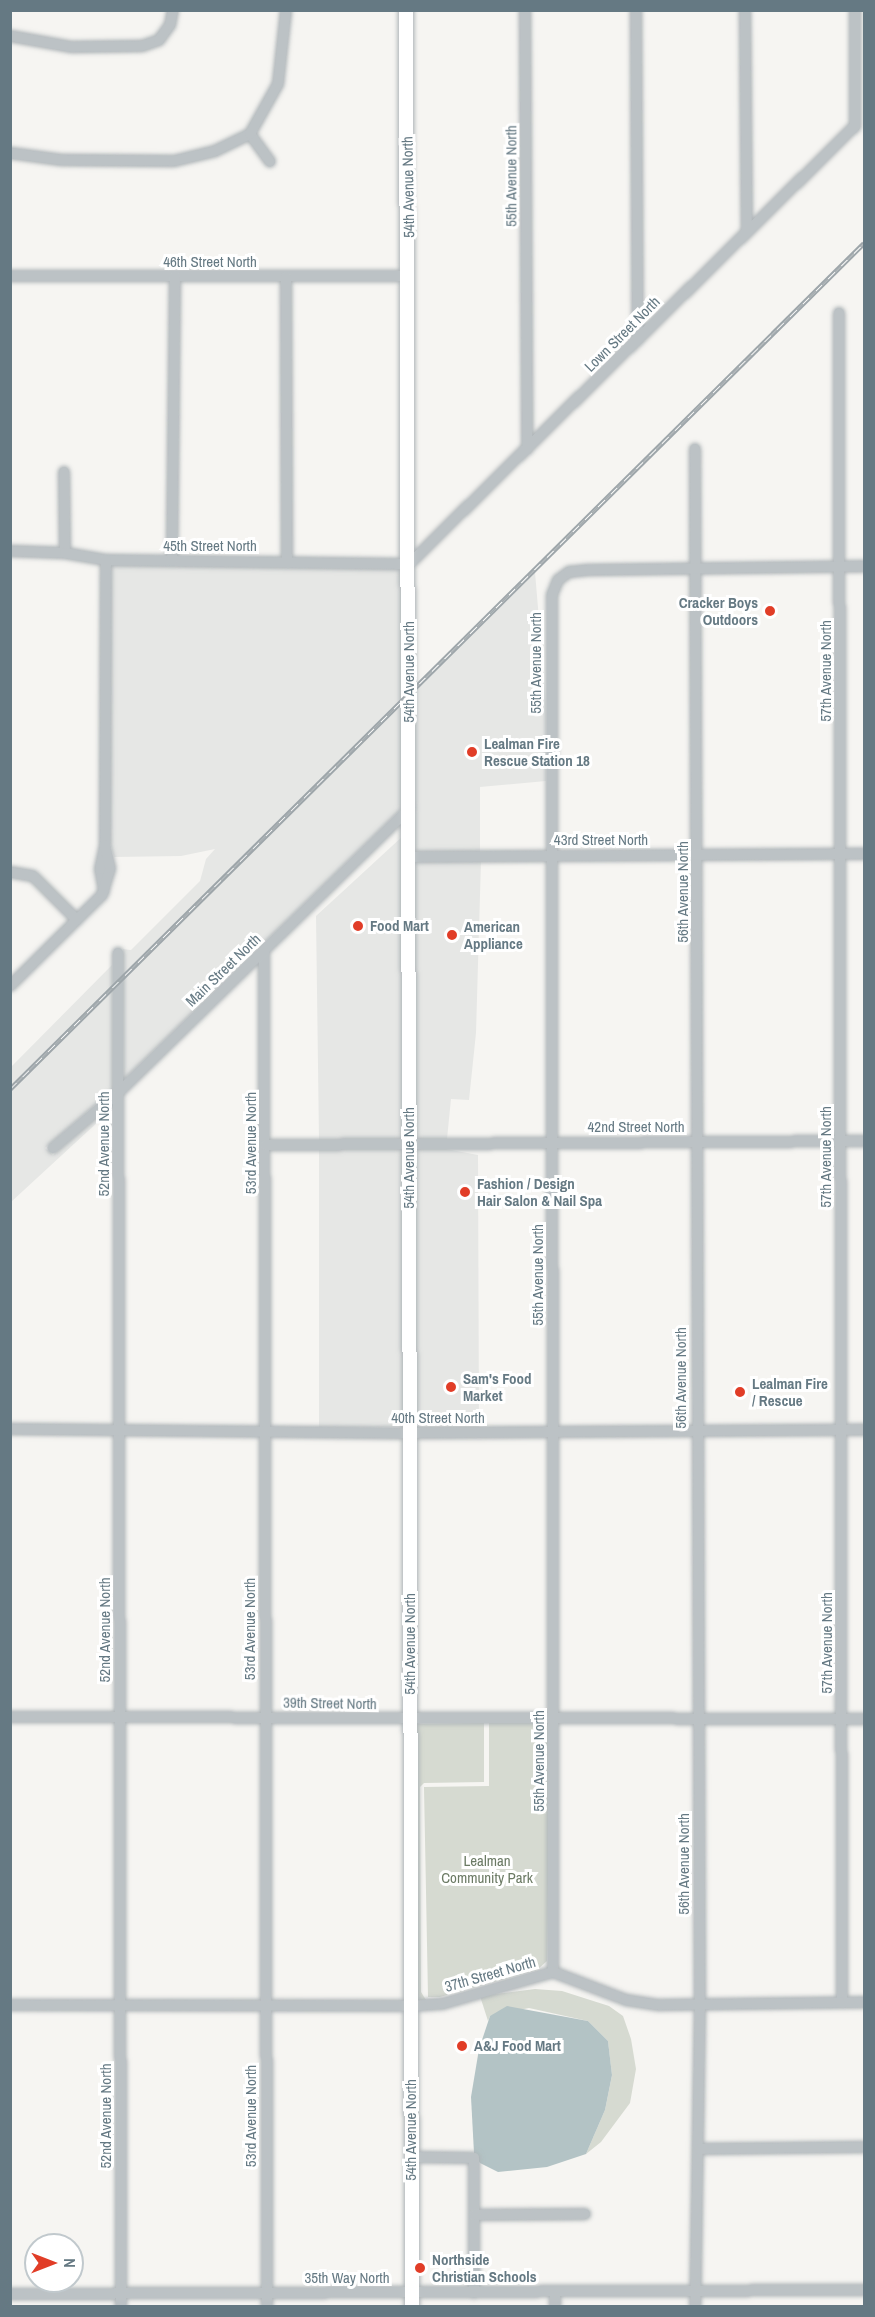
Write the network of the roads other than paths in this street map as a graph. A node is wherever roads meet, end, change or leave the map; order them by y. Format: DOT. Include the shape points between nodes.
graph roads {
  1 [pos="173,10"];
  2 [pos="286,10"];
  3 [pos="406,10"];
  4 [pos="525,10"];
  5 [pos="636,10"];
  6 [pos="745,10"];
  7 [pos="855,10"];
  8 [pos="10,36"];
  9 [pos="250,134"];
  10 [pos="10,153"];
  11 [pos="270,162"];
  12 [pos="747,231"];
  13 [pos="10,276"];
  14 [pos="175,276"];
  15 [pos="409,276"];
  16 [pos="286,277"];
  17 [pos="839,313"];
  18 [pos="638,340"];
  19 [pos="527,449"];
  20 [pos="695,449"];
  21 [pos="64,472"];
  22 [pos="10,551"];
  23 [pos="65,553"];
  24 [pos="105,560"];
  25 [pos="172,561"];
  26 [pos="287,562"];
  27 [pos="409,564"];
  28 [pos="864,566"];
  29 [pos="695,567"];
  30 [pos="841,567"];
  31 [pos="410,808"];
  32 [pos="698,854"];
  33 [pos="842,854"];
  34 [pos="864,854"];
  35 [pos="552,855"];
  36 [pos="410,857"];
  37 [pos="10,872"];
  38 [pos="77,920"];
  39 [pos="264,952"];
  40 [pos="118,953"];
  41 [pos="10,986"];
  42 [pos="118,1092"];
  43 [pos="842,1141"];
  44 [pos="864,1141"];
  45 [pos="697,1142"];
  46 [pos="553,1143"];
  47 [pos="409,1144"];
  48 [pos="266,1145"];
  49 [pos="53,1148"];
  50 [pos="10,1429"];
  51 [pos="119,1430"];
  52 [pos="840,1430"];
  53 [pos="864,1430"];
  54 [pos="266,1431"];
  55 [pos="553,1432"];
  56 [pos="696,1432"];
  57 [pos="408,1433"];
  58 [pos="10,1717"];
  59 [pos="120,1717"];
  60 [pos="265,1717"];
  61 [pos="554,1718"];
  62 [pos="410,1719"];
  63 [pos="698,1719"];
  64 [pos="842,1719"];
  65 [pos="864,1719"];
  66 [pos="553,1972"];
  67 [pos="842,2001"];
  68 [pos="864,2002"];
  69 [pos="121,2004"];
  70 [pos="700,2004"];
  71 [pos="10,2005"];
  72 [pos="266,2005"];
  73 [pos="411,2006"];
  74 [pos="864,2147"];
  75 [pos="699,2149"];
  76 [pos="411,2157"];
  77 [pos="585,2214"];
  78 [pos="474,2215"];
  79 [pos="864,2290"];
  80 [pos="121,2292"];
  81 [pos="696,2292"];
  82 [pos="267,2293"];
  83 [pos="474,2293"];
  84 [pos="555,2293"];
  85 [pos="10,2294"];
  86 [pos="412,2300"];
  87 [pos="121,2307"];
  88 [pos="267,2307"];
  89 [pos="555,2307"];
  90 [pos="695,2307"];
  1 -- 8 [label="street" via="170,25 159,40 142,46 72,47"];
  2 -- 9 [label="street" via="278,84"];
  3 -- 15 [label="main road, 54th Avenue North"];
  4 -- 19 [label="street, 55th Avenue North"];
  5 -- 18 [label="street"];
  6 -- 12 [label="street"];
  7 -- 12 [label="street, Lown Street North" via="855,126"];
  9 -- 10 [label="street" via="215,151 174,161 62,160"];
  9 -- 11 [label="street"];
  12 -- 18 [label="street, Lown Street North"];
  13 -- 14 [label="street, 46th Street North"];
  14 -- 16 [label="street, 46th Street North"];
  14 -- 25 [label="street"];
  15 -- 16 [label="street, 46th Street North"];
  15 -- 27 [label="main road, 54th Avenue North"];
  16 -- 26 [label="street"];
  17 -- 30 [label="street, 57th Avenue North"];
  18 -- 19 [label="street, Lown Street North"];
  19 -- 27 [label="street, Lown Street North"];
  20 -- 29 [label="street, 56th Avenue North"];
  21 -- 23 [label="street"];
  22 -- 23 [label="street, 45th Street North"];
  23 -- 24 [label="street, 45th Street North"];
  24 -- 25 [label="street, 45th Street North"];
  24 -- 38 [label="street" via="105,846 110,868 103,893"];
  25 -- 26 [label="street, 45th Street North"];
  26 -- 27 [label="street, 45th Street North"];
  27 -- 31 [label="main road, 54th Avenue North"];
  28 -- 30 [label="street"];
  29 -- 30 [label="street"];
  29 -- 32 [label="street, 56th Avenue North"];
  29 -- 35 [label="street, 55th Avenue North" via="588,570 569,572 558,580 552,595 550,630"];
  30 -- 33 [label="street, 57th Avenue North"];
  31 -- 36 [label="main road, 54th Avenue North"];
  31 -- 39 [label="street, Main Street North"];
  32 -- 33 [label="street, 43rd Street North"];
  32 -- 35 [label="street, 43rd Street North"];
  32 -- 45 [label="street, 56th Avenue North"];
  33 -- 34 [label="street, 43rd Street North"];
  33 -- 43 [label="street, 57th Avenue North"];
  35 -- 36 [label="street, 43rd Street North"];
  35 -- 46 [label="street, 55th Avenue North"];
  36 -- 47 [label="main road, 54th Avenue North"];
  37 -- 38 [label="street" via="33,876"];
  38 -- 41 [label="street"];
  39 -- 42 [label="street, Main Street North"];
  39 -- 48 [label="street, 53rd Avenue North"];
  40 -- 42 [label="street, 52nd Avenue North"];
  42 -- 49 [label="street, Main Street North"];
  42 -- 51 [label="street, 52nd Avenue North"];
  43 -- 44 [label="street, 42nd Street North"];
  43 -- 45 [label="street, 42nd Street North"];
  43 -- 52 [label="street, 57th Avenue North"];
  45 -- 46 [label="street, 42nd Street North"];
  45 -- 56 [label="street, 56th Avenue North"];
  46 -- 47 [label="street, 42nd Street North"];
  46 -- 55 [label="street, 55th Avenue North"];
  47 -- 48 [label="street, 42nd Street North"];
  47 -- 57 [label="main road, 54th Avenue North"];
  48 -- 54 [label="street, 53rd Avenue North"];
  50 -- 51 [label="street, 40th Street North"];
  51 -- 54 [label="street, 40th Street North"];
  51 -- 59 [label="street, 52nd Avenue North"];
  52 -- 53 [label="street, 40th Street North"];
  52 -- 56 [label="street, 40th Street North"];
  52 -- 64 [label="street, 57th Avenue North"];
  54 -- 57 [label="street, 40th Street North"];
  54 -- 60 [label="street, 53rd Avenue North"];
  55 -- 56 [label="street, 40th Street North"];
  55 -- 57 [label="street, 40th Street North"];
  55 -- 61 [label="street, 55th Avenue North"];
  56 -- 63 [label="street, 56th Avenue North"];
  57 -- 62 [label="main road, 54th Avenue North"];
  58 -- 59 [label="street, 39th Street North"];
  59 -- 60 [label="street, 39th Street North"];
  59 -- 69 [label="street, 52nd Avenue North"];
  60 -- 62 [label="street, 39th Street North"];
  60 -- 72 [label="street, 53rd Avenue North"];
  61 -- 62 [label="street, 39th Street North"];
  61 -- 63 [label="street, 39th Street North"];
  61 -- 66 [label="street, 55th Avenue North"];
  62 -- 73 [label="main road, 54th Avenue North"];
  63 -- 64 [label="street, 39th Street North"];
  63 -- 70 [label="street, 56th Avenue North"];
  64 -- 65 [label="street, 39th Street North"];
  64 -- 67 [label="street, 57th Avenue North"];
  66 -- 70 [label="street, 37th Street North" via="626,2000"];
  66 -- 73 [label="street, 37th Street North" via="442,2004"];
  67 -- 68 [label="street, 37th Street North"];
  67 -- 70 [label="street, 37th Street North"];
  69 -- 71 [label="street, 37th Street North"];
  69 -- 72 [label="street, 37th Street North"];
  69 -- 80 [label="street, 52nd Avenue North"];
  70 -- 75 [label="street, 56th Avenue North"];
  72 -- 73 [label="street, 37th Street North"];
  72 -- 82 [label="street, 53rd Avenue North"];
  73 -- 76 [label="main road, 54th Avenue North"];
  74 -- 75 [label="street"];
  75 -- 81 [label="street, 56th Avenue North"];
  76 -- 78 [label="street" via="474,2158"];
  76 -- 86 [label="main road, 54th Avenue North"];
  77 -- 78 [label="street"];
  78 -- 83 [label="street"];
  79 -- 81 [label="street, 35th Way North"];
  80 -- 82 [label="street, 35th Way North"];
  80 -- 85 [label="street, 35th Way North"];
  80 -- 87 [label="street, 52nd Avenue North"];
  81 -- 84 [label="street, 35th Way North"];
  81 -- 90 [label="street, 56th Avenue North"];
  82 -- 86 [label="street, 35th Way North"];
  82 -- 88 [label="street, 53rd Avenue North"];
  83 -- 84 [label="street, 35th Way North"];
  83 -- 86 [label="street, 35th Way North"];
  84 -- 89 [label="street"];
}
